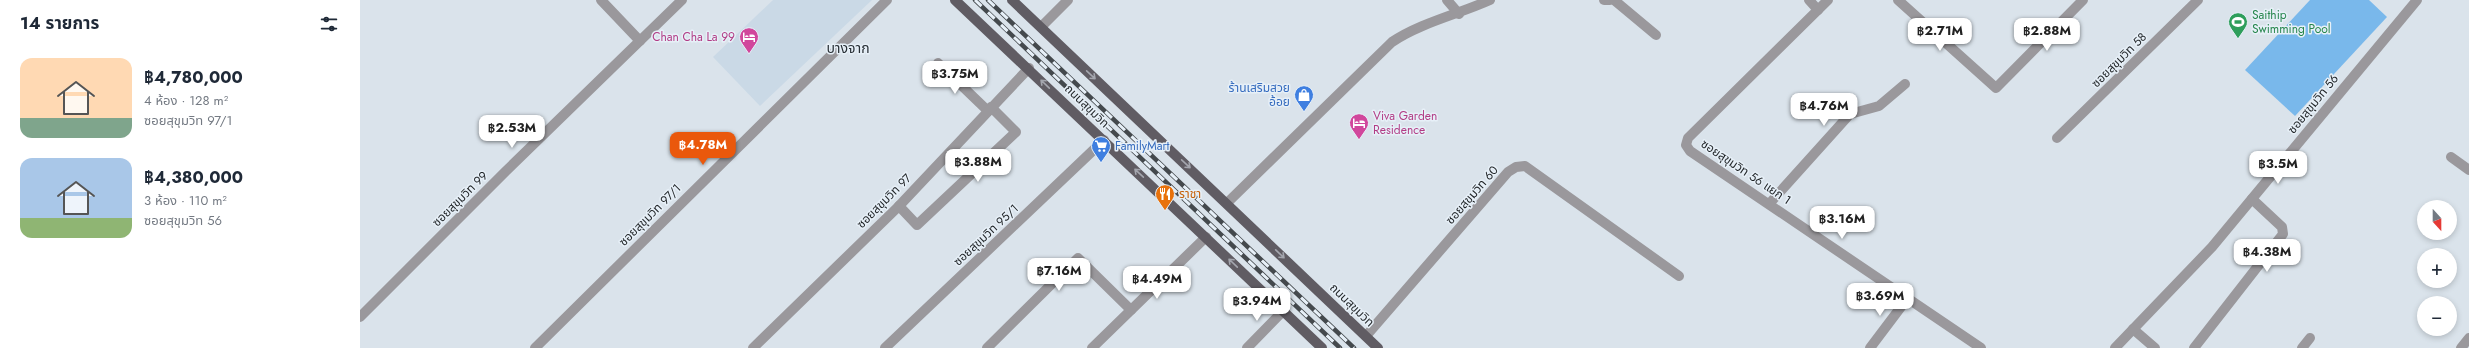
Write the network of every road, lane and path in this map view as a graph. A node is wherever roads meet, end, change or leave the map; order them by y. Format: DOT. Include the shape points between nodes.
graph roads {
  1 [pos="601,0"];
  2 [pos="682,0"];
  3 [pos="887,0"];
  4 [pos="955,0"];
  5 [pos="1012,0"];
  6 [pos="1068,0"];
  7 [pos="1447,0"];
  8 [pos="1490,0"];
  9 [pos="1604,0"];
  10 [pos="1610,0"];
  11 [pos="1614,0"];
  12 [pos="1809,0"];
  13 [pos="1828,0"];
  14 [pos="1898,0"];
  15 [pos="2083,0"];
  16 [pos="2198,0"];
  17 [pos="2417,0"];
  18 [pos="1818,10"];
  19 [pos="1459,14"];
  20 [pos="1041,27"];
  21 [pos="1656,36"];
  22 [pos="640,41"];
  23 [pos="938,63"];
  24 [pos="1029,68"];
  25 [pos="1905,84"];
  26 [pos="989,109"];
  27 [pos="2058,138"];
  28 [pos="1104,140"];
  29 [pos="2451,157"];
  30 [pos="2469,170"];
  31 [pos="2252,199"];
  32 [pos="1227,203"];
  33 [pos="1770,203"];
  34 [pos="899,206"];
  35 [pos="1206,237"];
  36 [pos="1679,276"];
  37 [pos="1907,299"];
  38 [pos="1131,310"];
  39 [pos="1283,311"];
  40 [pos="360,317"];
  41 [pos="2133,329"];
  42 [pos="1366,336"];
  43 [pos="2310,338"];
  44 [pos="2469,338"];
  45 [pos="535,348"];
  46 [pos="752,348"];
  47 [pos="885,348"];
  48 [pos="987,348"];
  49 [pos="1092,348"];
  50 [pos="1247,348"];
  51 [pos="1322,348"];
  52 [pos="1378,348"];
  53 [pos="1870,348"];
  54 [pos="1981,348"];
  55 [pos="2115,348"];
  56 [pos="2155,348"];
  57 [pos="2194,348"];
  58 [pos="2302,348"];
  59 [pos="2461,348"];
  1 -- 22 [label="street"];
  2 -- 22 [label="street, ซอยสุขุมวิท 99"];
  3 -- 45 [label="street, ซอยสุขุมวิท 97/1"];
  4 -- 24 [label="main road, ถนนสุขุมวิท"];
  5 -- 20 [label="main road, ถนนสุขุมวิท"];
  6 -- 20 [label="street"];
  7 -- 19 [label="street"];
  8 -- 19 [label="street"];
  9 -- 10 [label="street"];
  11 -- 21 [label="street"];
  12 -- 18 [label="street"];
  13 -- 18 [label="street, ซอยสุขุมวิท 56 แยก 1"];
  14 -- 15 [label="street" via="1996,88"];
  16 -- 27 [label="street, ซอยสุขุมวิท 58"];
  17 -- 31 [label="street, ซอยสุขุมวิท 56"];
  18 -- 33 [label="street, ซอยสุขุมวิท 56 แยก 1" via="1688,138 1686,145 1690,151"];
  19 -- 32 [label="street" via="1403,34 1392,42"];
  20 -- 32 [label="main road, ถนนสุขุมวิท, one-way"];
  22 -- 40 [label="street, ซอยสุขุมวิท 99" via="506,170"];
  23 -- 26 [label="street"];
  24 -- 26 [label="street, ซอยสุขุมวิท 97"];
  28 -- 24 [label="main road, ถนนสุขุมวิท, one-way"];
  25 -- 33 [label="street" via="1879,106 1850,114"];
  26 -- 34 [label="street, ซอยสุขุมวิท 97"];
  26 -- 34 [label="street" via="1016,132 918,225"];
  35 -- 28 [label="main road, ถนนสุขุมวิท, one-way"];
  28 -- 47 [label="street, ซอยสุขุมวิท 95/1"];
  29 -- 30 [label="street"];
  31 -- 41 [label="street, ซอยสุขุมวิท 56" via="2212,248"];
  31 -- 57 [label="street" via="2282,227 2283,234"];
  32 -- 42 [label="main road, ถนนสุขุมวิท, one-way"];
  33 -- 37 [label="street, ซอยสุขุมวิท 56 แยก 1"];
  34 -- 46 [label="street, ซอยสุขุมวิท 97"];
  35 -- 38 [label="street"];
  39 -- 35 [label="main road, ถนนสุขุมวิท, one-way"];
  36 -- 42 [label="street, ซอยสุขุมวิท 60" via="1525,166 1516,167 1508,172"];
  37 -- 53 [label="street"];
  37 -- 54 [label="street, ซอยสุขุมวิท 56 แยก 1"];
  38 -- 48 [label="street" via="1078,258"];
  38 -- 49 [label="street"];
  39 -- 50 [label="street"];
  39 -- 51 [label="main road, ถนนสุขุมวิท"];
  41 -- 55 [label="street, ซอยสุขุมวิท 56"];
  41 -- 56 [label="street"];
  42 -- 52 [label="main road, ถนนสุขุมวิท"];
  43 -- 58 [label="street"];
  44 -- 59 [label="street"];
}
